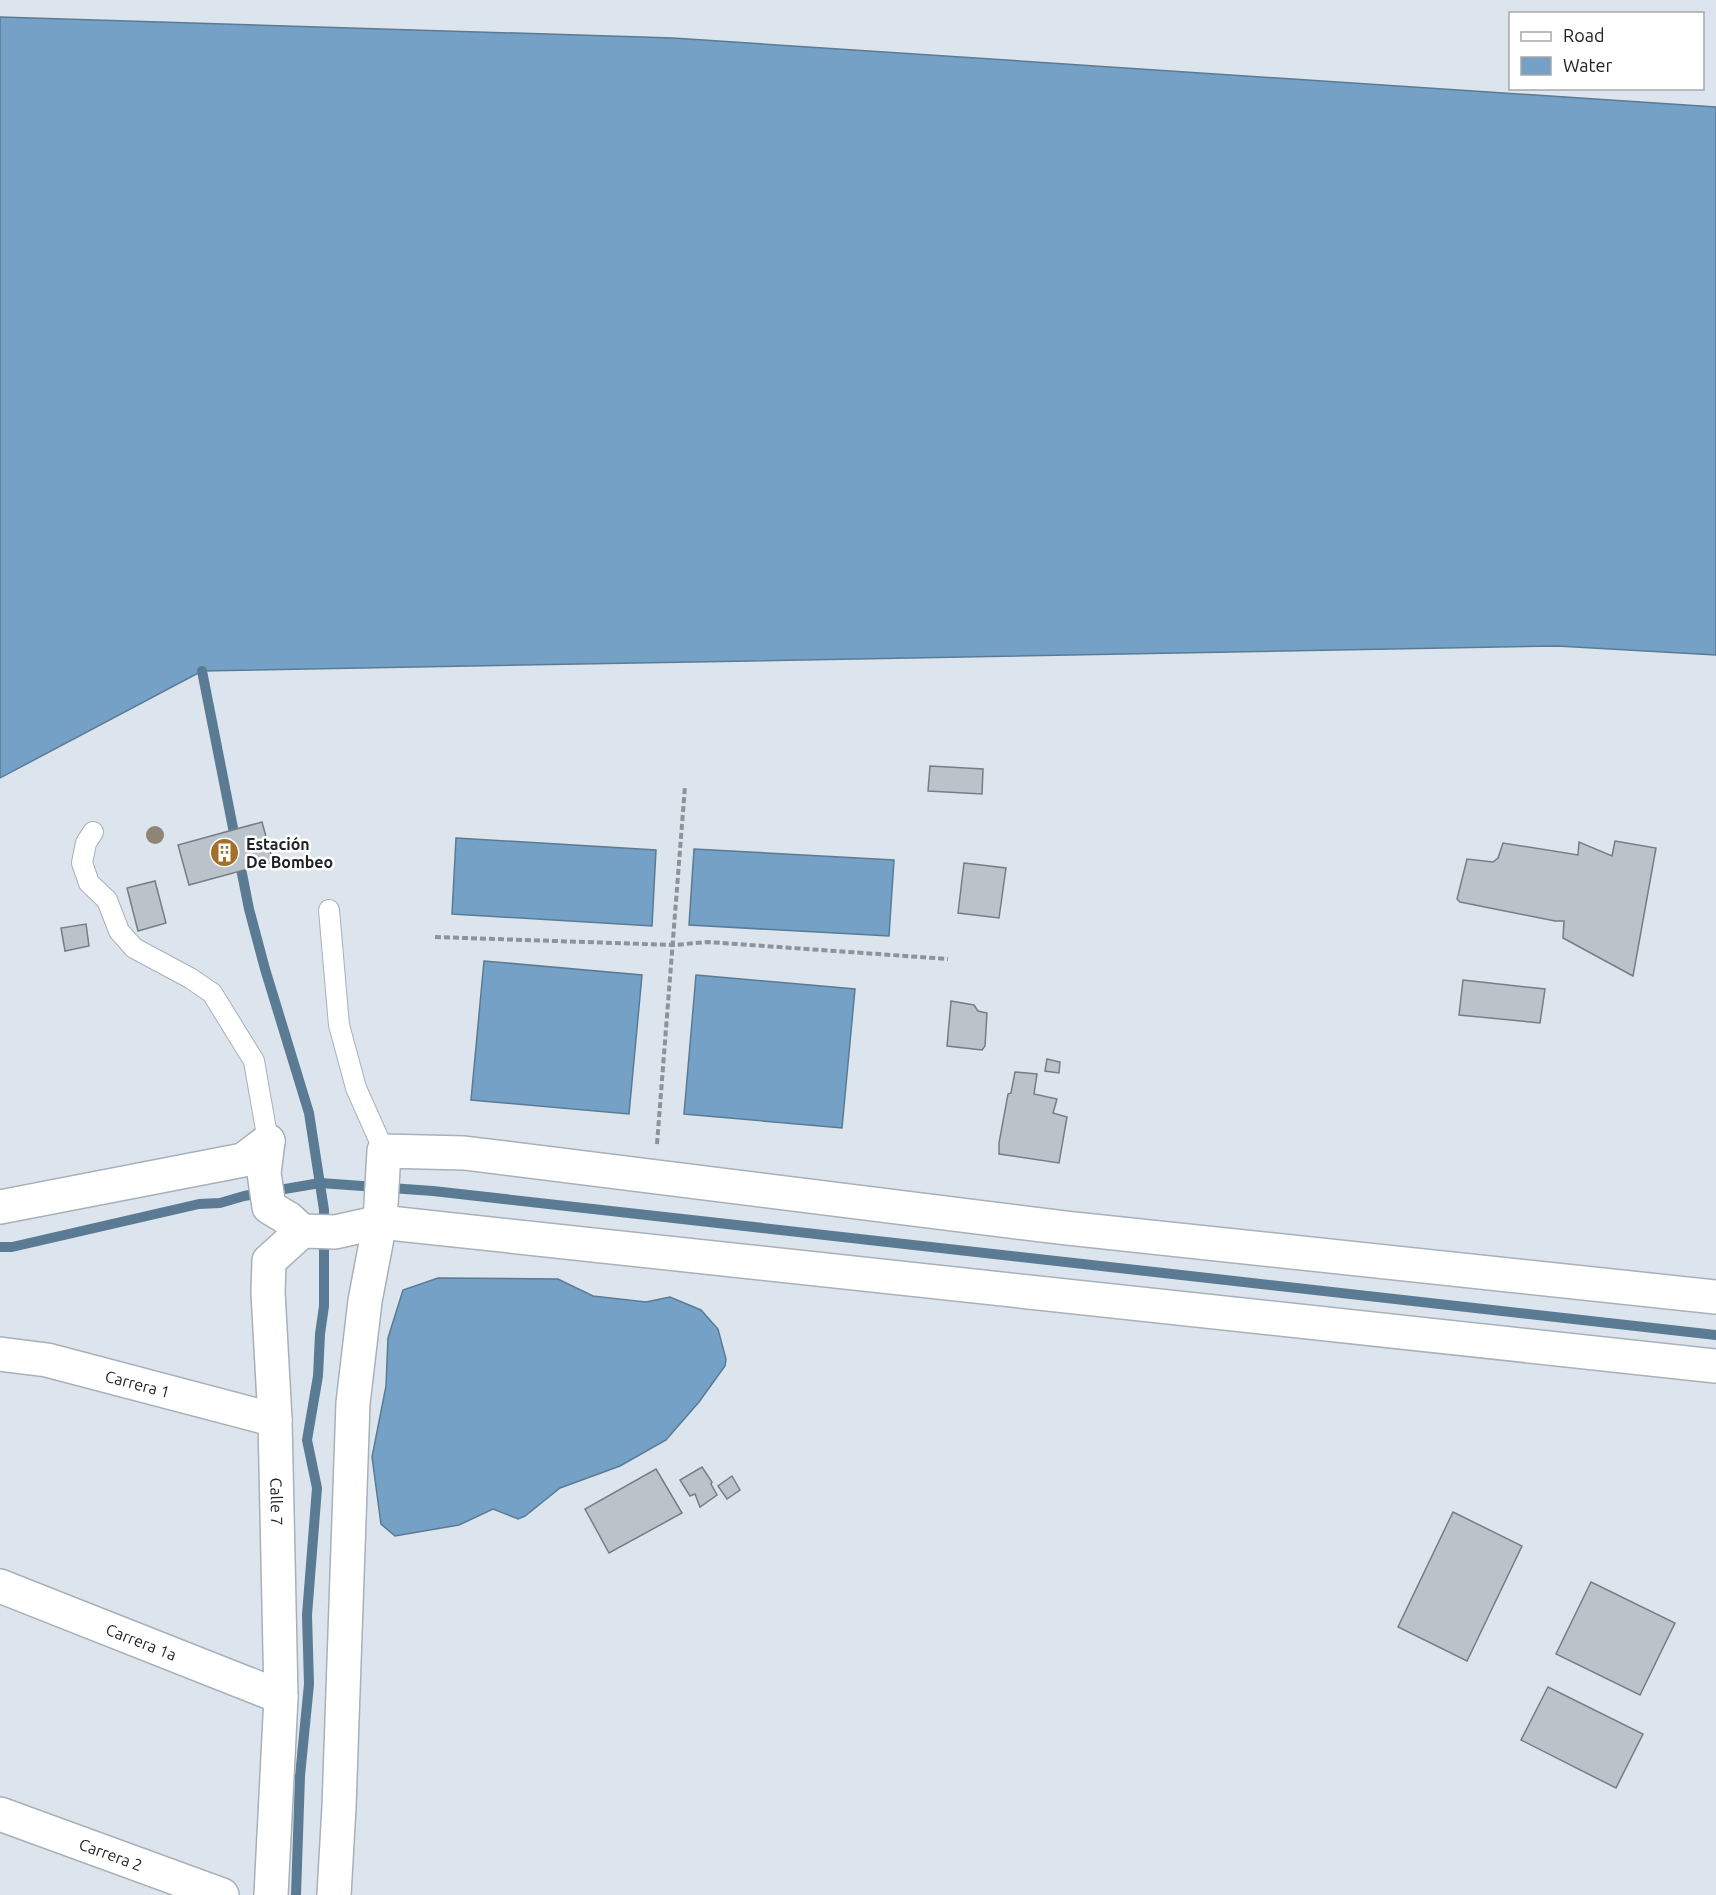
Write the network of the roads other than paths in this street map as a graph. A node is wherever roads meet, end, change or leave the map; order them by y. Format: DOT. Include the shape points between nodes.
graph roads {
  1 [pos="93,832"];
  2 [pos="329,910"];
  3 [pos="384,1151"];
  4 [pos="266,1157"];
  5 [pos="0,1207"];
  6 [pos="380,1222"];
  7 [pos="302,1231"];
  8 [pos="1716,1297"];
  9 [pos="0,1354"];
  10 [pos="1716,1366"];
  11 [pos="275,1420"];
  12 [pos="0,1586"];
  13 [pos="281,1697"];
  14 [pos="0,1814"];
  15 [pos="222,1895"];
  16 [pos="271,1895"];
  17 [pos="334,1895"];
  1 -- 4 [label="lane" via="86,843 82,864 89,883 108,900 119,931 135,948 212,993 254,1061"];
  2 -- 3 [label="lane" via="339,1026 356,1088"];
  3 -- 6 [label="street"];
  3 -- 8 [label="street" via="465,1153 1066,1228"];
  4 -- 5 [label="street"];
  4 -- 7 [label="street" via="269,1207"];
  6 -- 7 [label="street" via="335,1232"];
  6 -- 10 [label="street"];
  6 -- 17 [label="street" via="365,1301 353,1403"];
  7 -- 11 [label="street, Calle 7" via="269,1261"];
  9 -- 11 [label="street, Carrera 1" via="47,1360"];
  11 -- 13 [label="street, Calle 7"];
  12 -- 13 [label="street, Carrera 1a"];
  13 -- 16 [label="street, Calle 7"];
  14 -- 15 [label="street, Carrera 2"];
}
